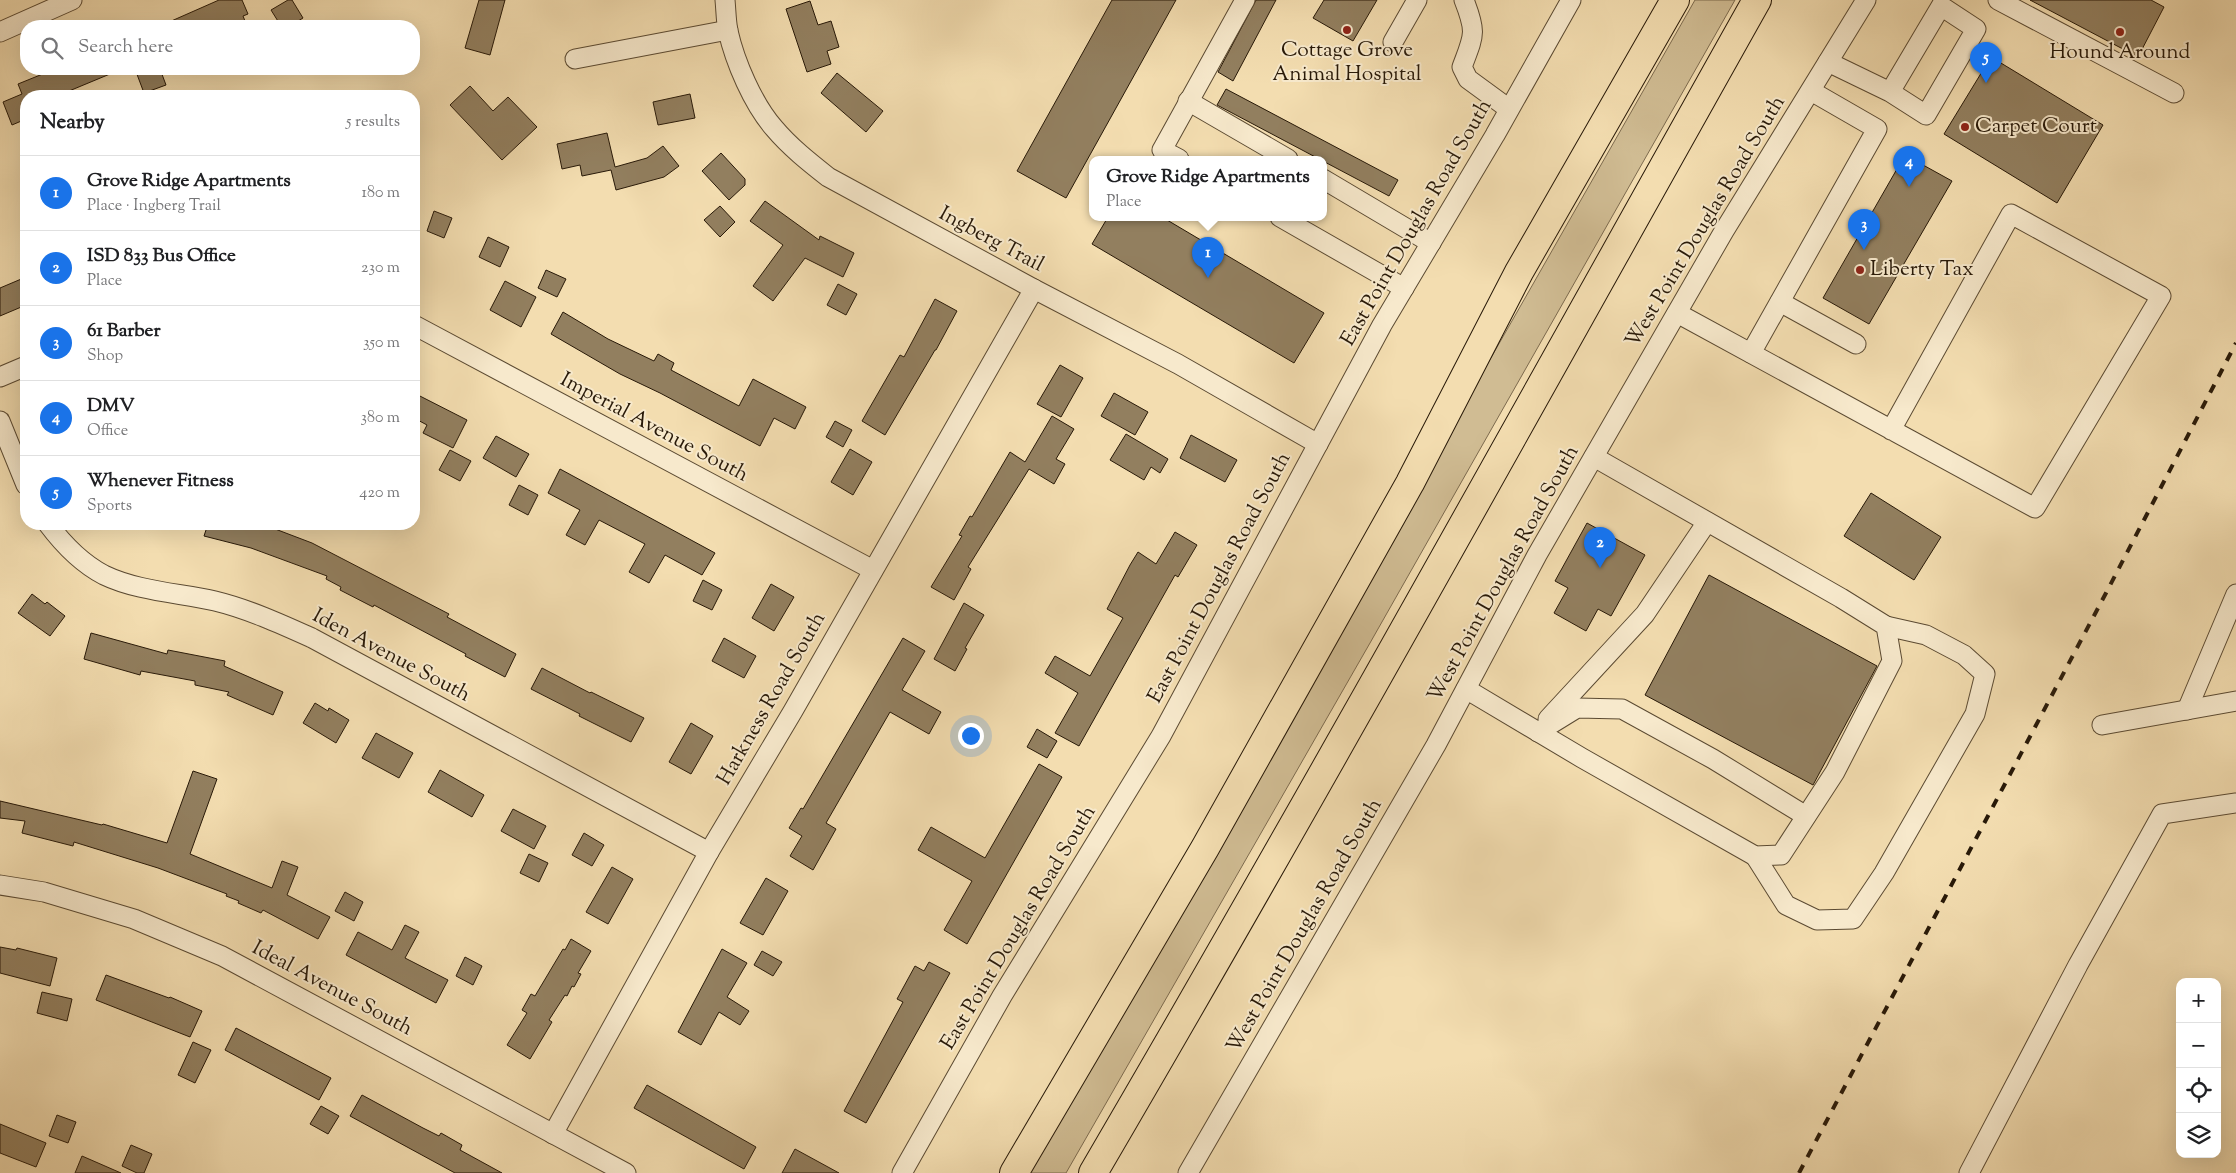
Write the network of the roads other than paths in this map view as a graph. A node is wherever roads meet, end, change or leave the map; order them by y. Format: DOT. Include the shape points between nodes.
graph roads {
  1 [pos="72,0"];
  2 [pos="725,0"];
  3 [pos="1245,0"];
  4 [pos="1417,0"];
  5 [pos="1464,0"];
  6 [pos="1571,0"];
  7 [pos="1675,0"];
  8 [pos="1757,0"];
  9 [pos="1866,0"];
  10 [pos="1998,0"];
  11 [pos="27,20"];
  12 [pos="20,23"];
  13 [pos="728,30"];
  14 [pos="0,32"];
  15 [pos="1393,42"];
  16 [pos="575,59"];
  17 [pos="1828,62"];
  18 [pos="1811,91"];
  19 [pos="1890,92"];
  20 [pos="2174,93"];
  21 [pos="1188,100"];
  22 [pos="1509,109"];
  23 [pos="1173,156"];
  24 [pos="1283,156"];
  25 [pos="1327,181"];
  26 [pos="1287,221"];
  27 [pos="1431,242"];
  28 [pos="1404,288"];
  29 [pos="1034,289"];
  30 [pos="1780,302"];
  31 [pos="1677,313"];
  32 [pos="420,328"];
  33 [pos="1856,344"];
  34 [pos="1751,353"];
  35 [pos="20,369"];
  36 [pos="0,377"];
  37 [pos="0,421"];
  38 [pos="1891,430"];
  39 [pos="1318,444"];
  40 [pos="1594,457"];
  41 [pos="20,470"];
  42 [pos="1706,522"];
  43 [pos="52,530"];
  44 [pos="872,570"];
  45 [pos="2236,594"];
  46 [pos="1886,626"];
  47 [pos="1466,689"];
  48 [pos="2236,701"];
  49 [pos="2187,710"];
  50 [pos="2102,725"];
  51 [pos="1538,732"];
  52 [pos="2236,803"];
  53 [pos="1806,816"];
  54 [pos="709,852"];
  55 [pos="1755,856"];
  56 [pos="0,885"];
  57 [pos="553,1134"];
  58 [pos="626,1173"];
  59 [pos="902,1173"];
  60 [pos="1014,1173"];
  61 [pos="1093,1173"];
  62 [pos="1188,1173"];
  63 [pos="1969,1173"];
  1 -- 11 [label="street"];
  2 -- 13 [label="street, Ingberg Trail"];
  3 -- 21 [label="street"];
  4 -- 15 [label="street"];
  5 -- 22 [label="street" via="1473,23 1473,38 1462,68 1468,79"];
  6 -- 22 [label="street, East Point Douglas Road South"];
  7 -- 60 [label="highway" via="1519,272 1410,482 1224,813"];
  8 -- 61 [label="highway" via="1374,686"];
  9 -- 17 [label="street, West Point Douglas Road South"];
  10 -- 20 [label="street"];
  12 -- 14 [label="street"];
  13 -- 16 [label="street"];
  13 -- 29 [label="street, Ingberg Trail" via="751,92 773,127 800,156 828,177"];
  17 -- 18 [label="street, West Point Douglas Road South"];
  17 -- 19 [label="street"];
  18 -- 30 [label="street" via="1877,128"];
  18 -- 31 [label="street, West Point Douglas Road South"];
  19 -- 19 [label="street" via="1941,6 1976,29 1926,115"];
  21 -- 23 [label="street" via="1162,150"];
  21 -- 24 [label="street"];
  22 -- 27 [label="street, East Point Douglas Road South"];
  25 -- 27 [label="street"];
  26 -- 28 [label="street"];
  27 -- 28 [label="street, East Point Douglas Road South"];
  28 -- 39 [label="street, East Point Douglas Road South"];
  29 -- 39 [label="street, Ingberg Trail" via="1178,364"];
  29 -- 44 [label="street, Harkness Road South"];
  30 -- 33 [label="street"];
  30 -- 34 [label="street"];
  31 -- 34 [label="street"];
  31 -- 40 [label="street, West Point Douglas Road South"];
  32 -- 44 [label="street, Imperial Avenue South"];
  34 -- 38 [label="street"];
  35 -- 36 [label="street"];
  37 -- 41 [label="street"];
  38 -- 38 [label="street" via="2035,508 2161,296 2012,214"];
  39 -- 59 [label="street, East Point Douglas Road South" via="1161,736 1002,996"];
  40 -- 42 [label="street"];
  40 -- 47 [label="street, West Point Douglas Road South"];
  42 -- 46 [label="street"];
  42 -- 51 [label="street" via="1645,614"];
  43 -- 54 [label="street, Iden Avenue South" via="80,559 104,575 217,602 278,622"];
  44 -- 54 [label="street, Harkness Road South"];
  45 -- 49 [label="street"];
  46 -- 53 [label="street" via="1892,661 1835,772"];
  46 -- 55 [label="street" via="1926,635 1964,655 1985,674 1975,714 1884,872 1853,919 1817,920 1786,905"];
  47 -- 51 [label="street"];
  47 -- 62 [label="street, West Point Douglas Road South"];
  48 -- 49 [label="street"];
  49 -- 50 [label="street"];
  51 -- 53 [label="street" via="1577,708 1622,709 1713,759"];
  51 -- 55 [label="street"];
  52 -- 63 [label="street" via="2162,814"];
  53 -- 55 [label="street" via="1781,855"];
  54 -- 57 [label="street, Harkness Road South"];
  56 -- 57 [label="street, Ideal Avenue South" via="44,892 134,919 222,956"];
  57 -- 58 [label="street, Ideal Avenue South"];
}
